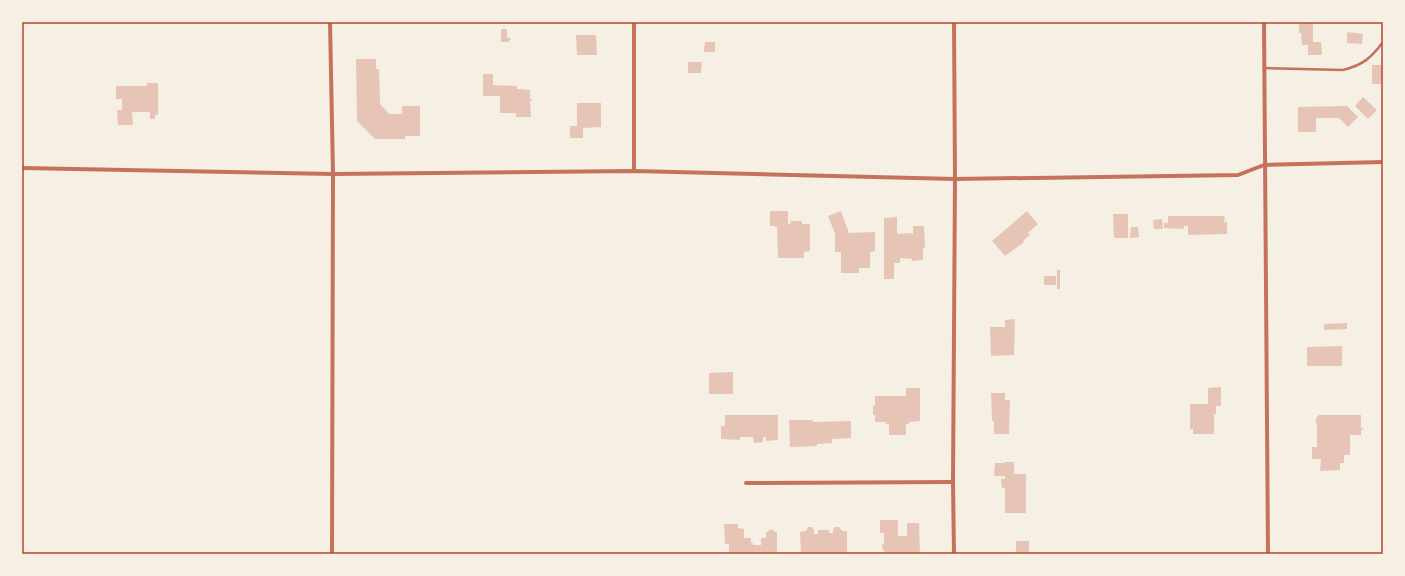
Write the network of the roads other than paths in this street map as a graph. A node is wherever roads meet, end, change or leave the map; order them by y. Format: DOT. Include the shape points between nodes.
graph roads {
  1 [pos="330,22"];
  2 [pos="634,22"];
  3 [pos="954,22"];
  4 [pos="1264,22"];
  5 [pos="1383,42"];
  6 [pos="1264,68"];
  7 [pos="1383,162"];
  8 [pos="1264,165"];
  9 [pos="22,168"];
  10 [pos="634,171"];
  11 [pos="333,174"];
  12 [pos="955,179"];
  13 [pos="953,482"];
  14 [pos="746,483"];
  15 [pos="332,554"];
  16 [pos="954,554"];
  17 [pos="1268,554"];
  1 -- 11 [label="street"];
  2 -- 10 [label="street"];
  3 -- 12 [label="street"];
  4 -- 6 [label="street"];
  5 -- 6 [label="lane" via="1366,61 1353,68"];
  6 -- 8 [label="street"];
  7 -- 8 [label="street"];
  8 -- 12 [label="street" via="1238,175"];
  8 -- 17 [label="street"];
  9 -- 11 [label="street"];
  10 -- 11 [label="street"];
  10 -- 12 [label="street"];
  11 -- 15 [label="street"];
  12 -- 13 [label="street"];
  13 -- 14 [label="street"];
  13 -- 16 [label="street"];
}
